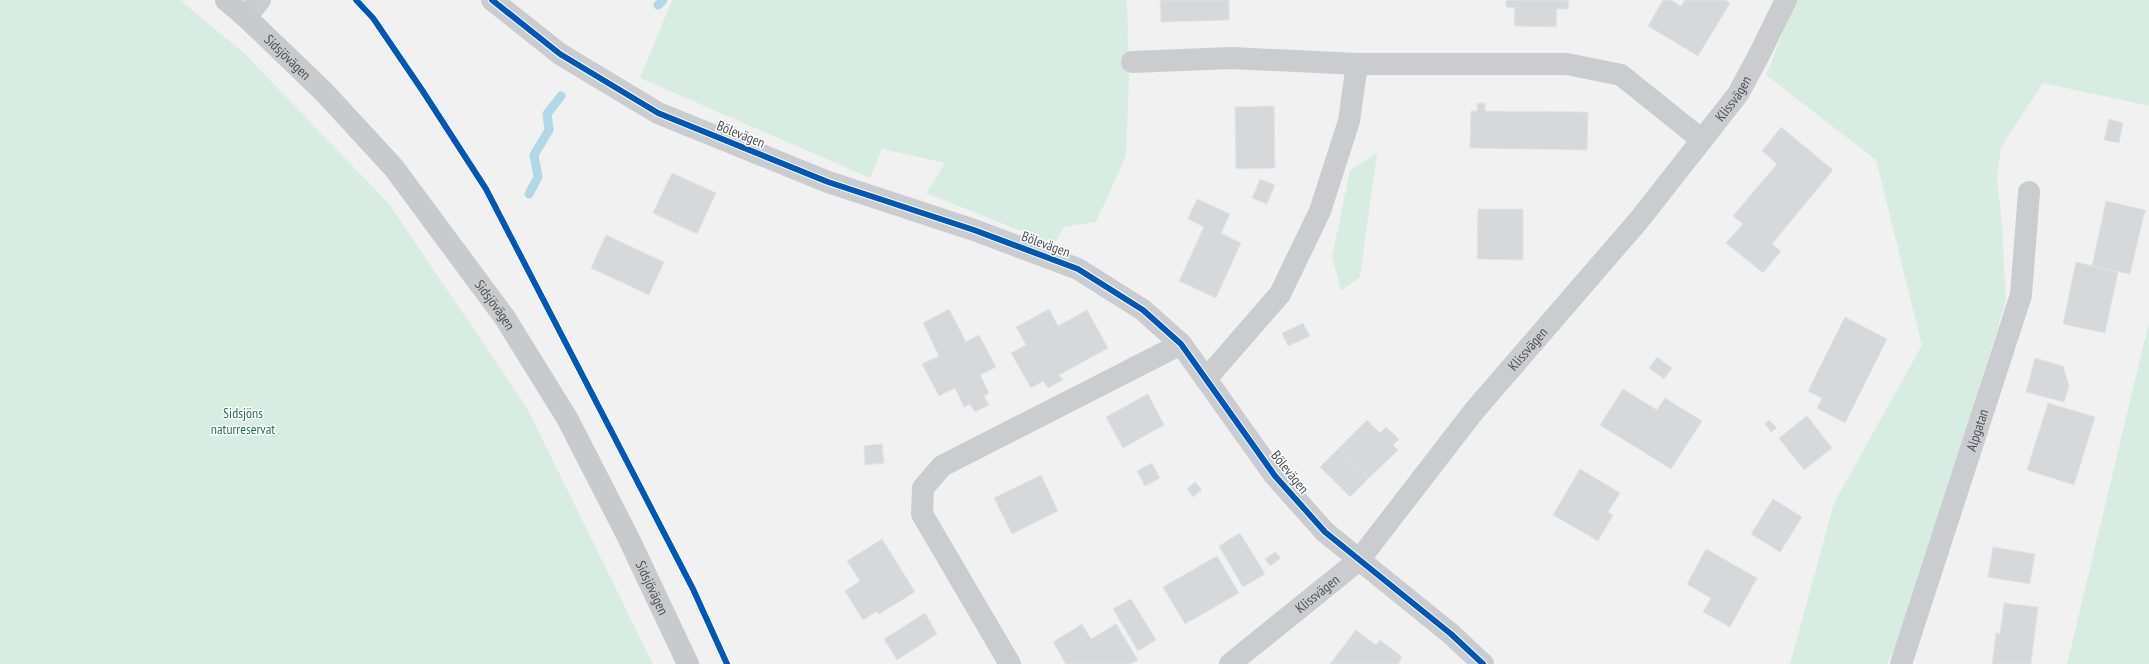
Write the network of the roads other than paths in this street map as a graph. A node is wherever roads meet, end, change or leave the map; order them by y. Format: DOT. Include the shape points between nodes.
graph roads {
  1 [pos="226,0"];
  2 [pos="492,0"];
  3 [pos="1786,0"];
  4 [pos="253,8"];
  5 [pos="1132,62"];
  6 [pos="1357,64"];
  7 [pos="1702,140"];
  8 [pos="2029,192"];
  9 [pos="1181,344"];
  10 [pos="1206,379"];
  11 [pos="1359,560"];
  12 [pos="688,664"];
  13 [pos="1010,664"];
  14 [pos="1230,664"];
  15 [pos="1483,664"];
  16 [pos="1902,664"];
  1 -- 4 [label="main road, Sidsjövägen"];
  2 -- 9 [label="street, Bölevägen" via="560,54 658,113 828,182 974,230 1078,269 1143,310"];
  3 -- 7 [label="street, Klissvägen" via="1738,94"];
  4 -- 12 [label="main road, Sidsjövägen" via="324,92 394,168 505,318 567,418 628,537"];
  5 -- 6 [label="street" via="1231,58"];
  6 -- 7 [label="street" via="1567,64 1621,75"];
  6 -- 10 [label="street" via="1349,121 1320,211 1280,294"];
  7 -- 11 [label="street, Klissvägen" via="1639,220 1474,411"];
  8 -- 16 [label="street, Alpgatan" via="2021,295"];
  9 -- 10 [label="street, Bölevägen"];
  9 -- 13 [label="street" via="942,466 923,488 922,514"];
  10 -- 11 [label="street, Bölevägen" via="1275,476 1325,532"];
  11 -- 14 [label="street, Klissvägen"];
  11 -- 15 [label="street, Bölevägen" via="1451,634"];
}
